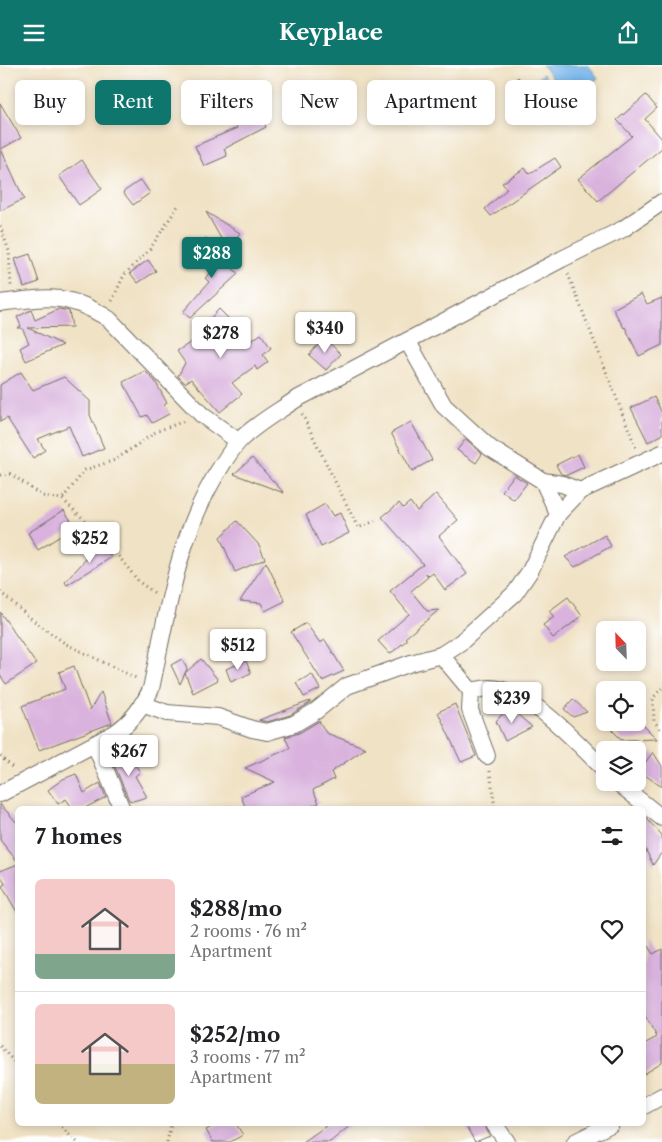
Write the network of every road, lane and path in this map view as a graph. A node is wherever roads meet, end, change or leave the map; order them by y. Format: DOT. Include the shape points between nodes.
graph roads {
  1 [pos="662,202"];
  2 [pos="178,206"];
  3 [pos="0,226"];
  4 [pos="562,259"];
  5 [pos="6,302"];
  6 [pos="109,319"];
  7 [pos="408,342"];
  8 [pos="295,400"];
  9 [pos="202,415"];
  10 [pos="238,441"];
  11 [pos="662,453"];
  12 [pos="642,462"];
  13 [pos="0,475"];
  14 [pos="543,481"];
  15 [pos="580,491"];
  16 [pos="62,499"];
  17 [pos="558,515"];
  18 [pos="375,521"];
  19 [pos="0,592"];
  20 [pos="170,600"];
  21 [pos="441,655"];
  22 [pos="662,688"];
  23 [pos="150,689"];
  24 [pos="471,691"];
  25 [pos="142,704"];
  26 [pos="662,731"];
  27 [pos="95,745"];
  28 [pos="487,756"];
  29 [pos="596,762"];
  30 [pos="628,791"];
  31 [pos="0,794"];
  32 [pos="121,806"];
  33 [pos="495,806"];
  34 [pos="662,818"];
  35 [pos="0,1046"];
  36 [pos="15,1063"];
  37 [pos="662,1096"];
  38 [pos="646,1105"];
  39 [pos="60,1126"];
  40 [pos="171,1126"];
  41 [pos="495,1126"];
  42 [pos="607,1126"];
  43 [pos="77,1142"];
  44 [pos="167,1142"];
  45 [pos="507,1142"];
  46 [pos="575,1142"];
  1 -- 4 [label="street" via="623,229"];
  2 -- 6 [label="path" via="150,249 124,275 109,307"];
  3 -- 5 [label="path" via="9,251"];
  4 -- 7 [label="street"];
  4 -- 12 [label="path"];
  5 -- 6 [label="street" via="41,298 77,301"];
  6 -- 9 [label="street"];
  7 -- 8 [label="street"];
  7 -- 14 [label="street" via="444,407 490,448"];
  8 -- 10 [label="street"];
  8 -- 18 [label="path" via="358,528"];
  9 -- 10 [label="street"];
  9 -- 16 [label="path" via="157,431 115,460 85,470"];
  10 -- 20 [label="street" via="198,509"];
  11 -- 12 [label="street"];
  12 -- 15 [label="street"];
  13 -- 16 [label="path" via="11,474 42,496"];
  14 -- 15 [label="street"];
  14 -- 17 [label="street"];
  15 -- 17 [label="street"];
  16 -- 20 [label="path" via="105,539 139,582"];
  17 -- 21 [label="street" via="530,571 515,593 461,642"];
  19 -- 23 [label="path" via="66,644 138,679"];
  20 -- 23 [label="street"];
  21 -- 24 [label="street"];
  21 -- 25 [label="street" via="347,686 309,715 275,731 252,729 218,717 167,713"];
  22 -- 26 [label="path" via="652,699 654,721"];
  23 -- 25 [label="street"];
  24 -- 28 [label="street" via="470,710"];
  24 -- 29 [label="street" via="490,689 523,698"];
  25 -- 27 [label="street" via="128,723"];
  27 -- 31 [label="street"];
  27 -- 32 [label="street"];
  28 -- 33 [label="path"];
  30 -- 34 [label="street"];
  35 -- 36 [label="path"];
  37 -- 38 [label="street"];
  39 -- 43 [label="path"];
  40 -- 44 [label="path"];
  41 -- 45 [label="street"];
  42 -- 46 [label="street"];
}
